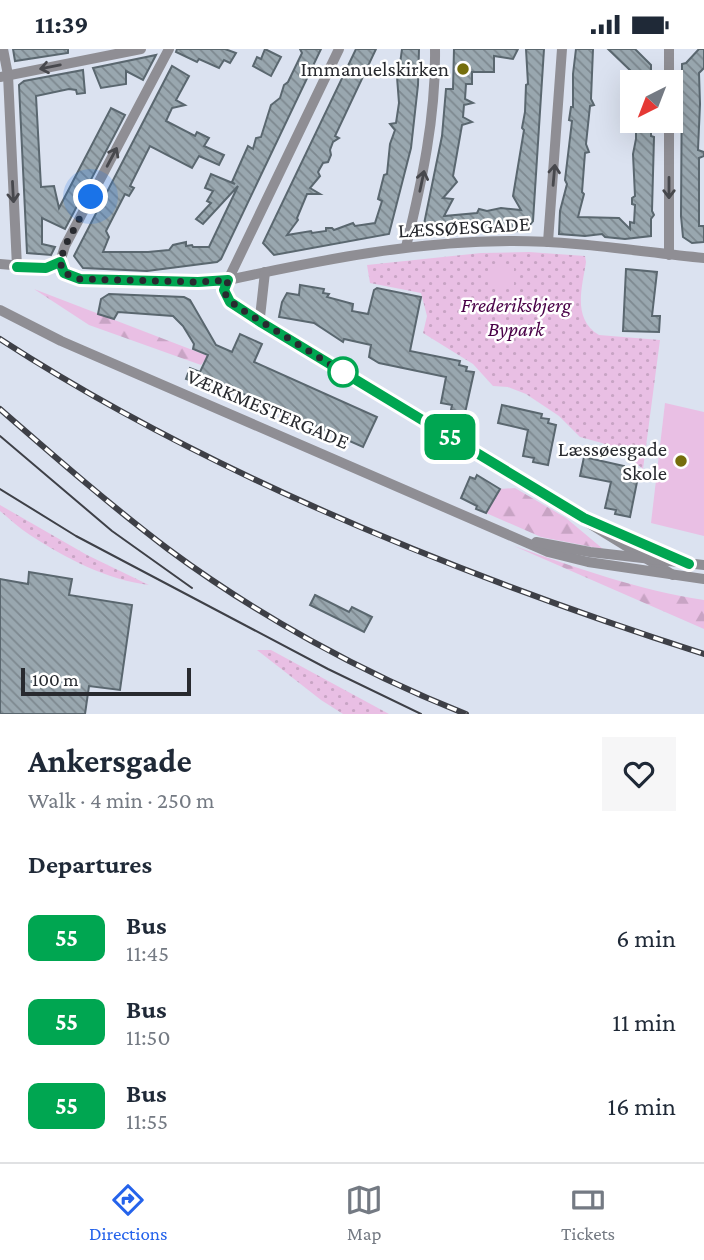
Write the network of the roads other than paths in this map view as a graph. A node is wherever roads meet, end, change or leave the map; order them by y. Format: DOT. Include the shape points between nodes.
graph roads {
  1 [pos="3,49"];
  2 [pos="141,49"];
  3 [pos="169,49"];
  4 [pos="339,49"];
  5 [pos="435,49"];
  6 [pos="562,49"];
  7 [pos="669,49"];
  8 [pos="669,70"];
  9 [pos="4,76"];
  10 [pos="669,133"];
  11 [pos="548,243"];
  12 [pos="406,247"];
  13 [pos="669,255"];
  14 [pos="704,258"];
  15 [pos="60,262"];
  16 [pos="0,264"];
  17 [pos="17,267"];
  18 [pos="265,272"];
  19 [pos="228,280"];
  20 [pos="0,310"];
  21 [pos="262,323"];
  22 [pos="584,518"];
  23 [pos="523,540"];
  24 [pos="648,559"];
  25 [pos="689,564"];
  26 [pos="704,565"];
  27 [pos="673,575"];
  28 [pos="704,579"];
  1 -- 9 [label="street"];
  2 -- 9 [label="street, one-way"];
  15 -- 3 [label="street, one-way"];
  4 -- 19 [label="street"];
  12 -- 5 [label="street, one-way" via="432,125"];
  11 -- 6 [label="street, one-way"];
  7 -- 8 [label="street"];
  9 -- 17 [label="street, one-way"];
  10 -- 13 [label="street, one-way"];
  11 -- 12 [label="street, LÆSSØESGADE"];
  11 -- 13 [label="street, LÆSSØESGADE"];
  12 -- 18 [label="street, LÆSSØESGADE"];
  13 -- 14 [label="street, LÆSSØESGADE"];
  15 -- 17 [label="street" via="46,268"];
  15 -- 19 [label="street, LÆSSØESGADE" via="64,273 80,279"];
  16 -- 17 [label="street"];
  18 -- 19 [label="street, LÆSSØESGADE"];
  18 -- 21 [label="street"];
  19 -- 21 [label="street" via="224,290 230,302"];
  20 -- 23 [label="street, VÆRKMESTERGADE" via="61,341"];
  21 -- 22 [label="street"];
  22 -- 24 [label="street"];
  22 -- 25 [label="street"];
  23 -- 24 [label="street, VÆRKMESTERGADE"];
  23 -- 27 [label="street, VÆRKMESTERGADE" via="569,558"];
  24 -- 25 [label="street, VÆRKMESTERGADE"];
  24 -- 27 [label="street"];
  25 -- 26 [label="street, VÆRKMESTERGADE"];
  27 -- 28 [label="street, VÆRKMESTERGADE"];
}
